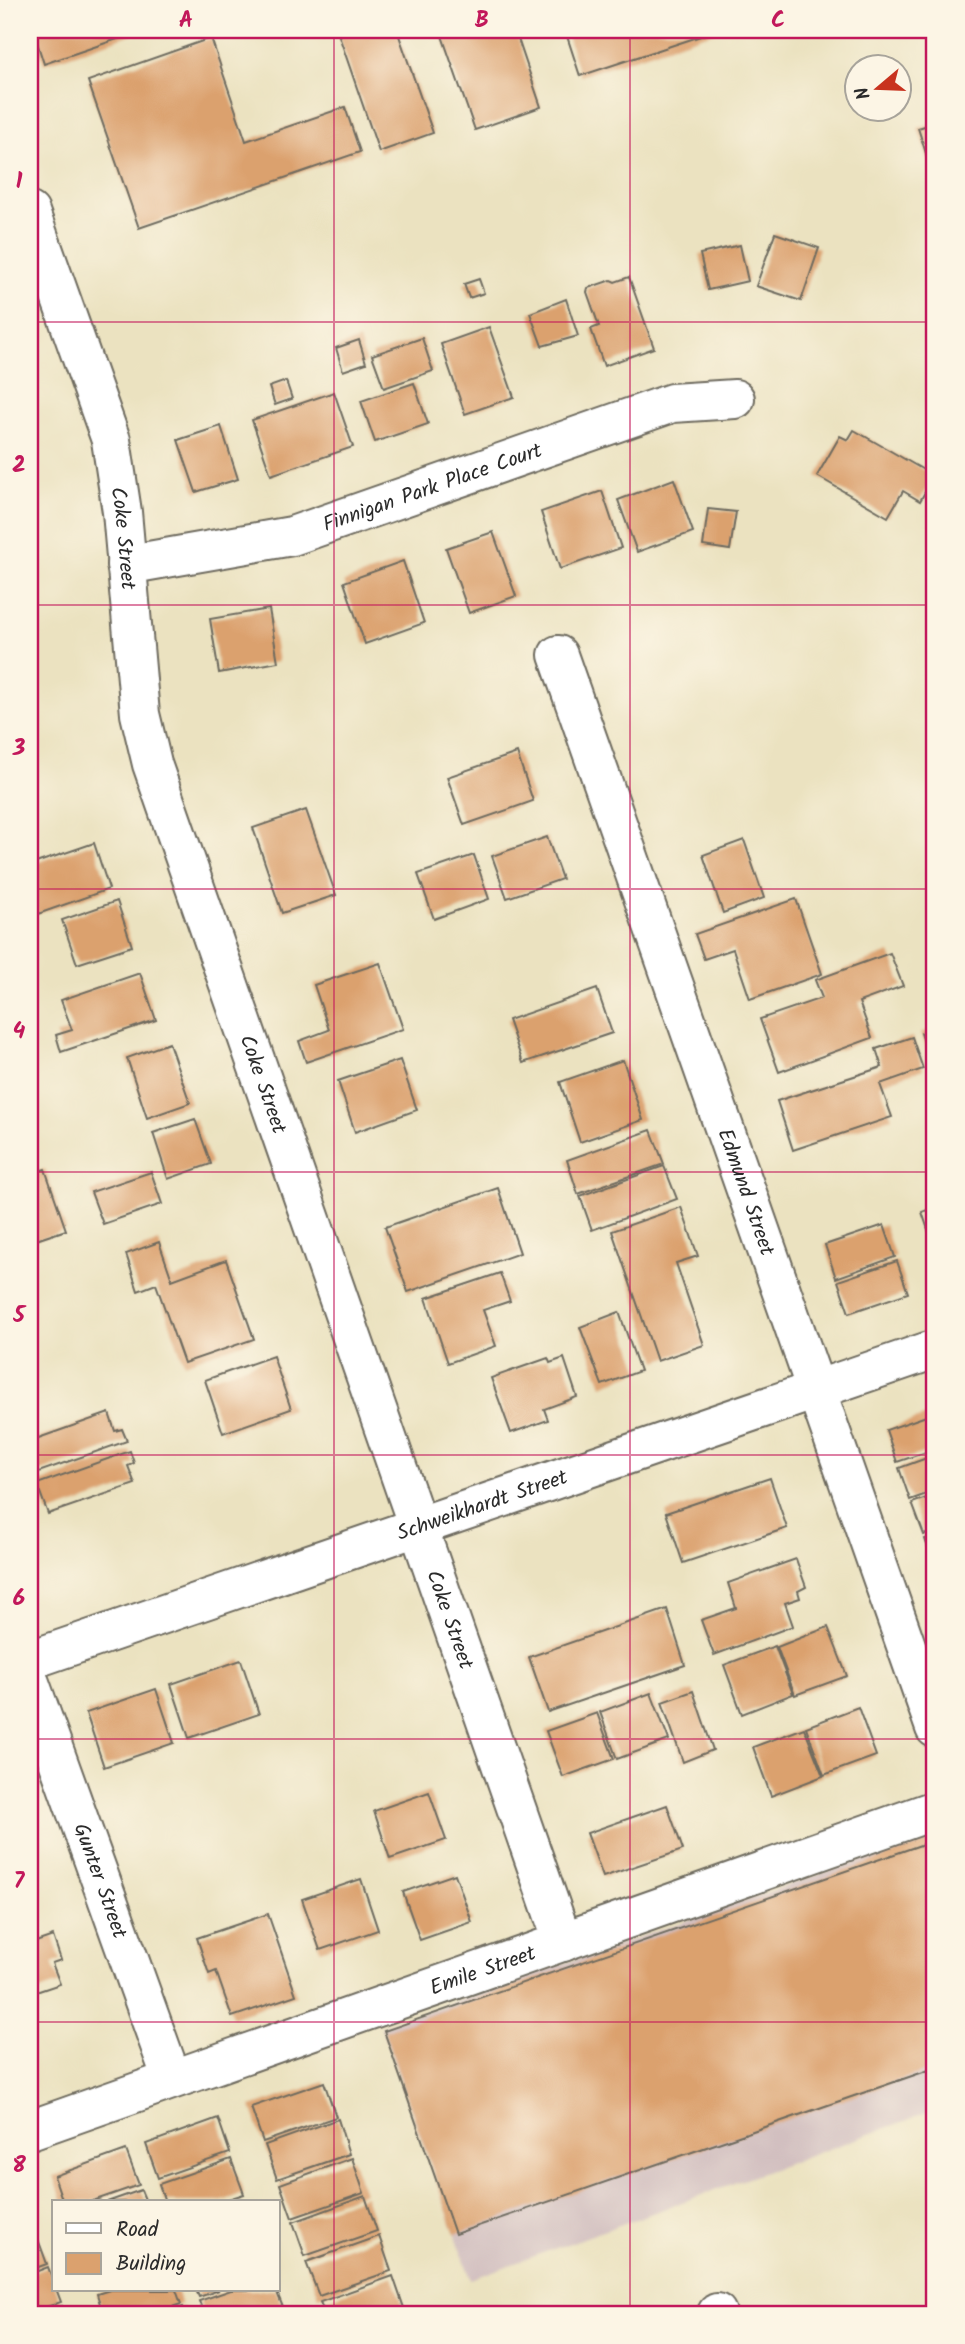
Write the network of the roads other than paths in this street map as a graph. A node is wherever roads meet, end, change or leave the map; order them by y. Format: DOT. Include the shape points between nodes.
graph roads {
  1 [pos="30,212"];
  2 [pos="734,399"];
  3 [pos="127,565"];
  4 [pos="558,654"];
  5 [pos="935,1349"];
  6 [pos="817,1391"];
  7 [pos="418,1528"];
  8 [pos="30,1660"];
  9 [pos="30,1683"];
  10 [pos="935,1728"];
  11 [pos="935,1810"];
  12 [pos="563,1941"];
  13 [pos="172,2079"];
  14 [pos="30,2130"];
  1 -- 3 [label="street, Coke Street" via="111,440"];
  2 -- 3 [label="street, Finnigan Park Place Court" via="672,403 292,536"];
  3 -- 7 [label="street, Coke Street" via="140,714 152,764"];
  4 -- 6 [label="street, Edmund Street"];
  5 -- 6 [label="street, Schweikhardt Street"];
  6 -- 7 [label="street, Schweikhardt Street"];
  6 -- 10 [label="street, Edmund Street"];
  7 -- 8 [label="street, Schweikhardt Street"];
  7 -- 12 [label="street, Coke Street"];
  9 -- 13 [label="street, Gunter Street"];
  11 -- 12 [label="street, Emile Street"];
  12 -- 13 [label="street, Emile Street"];
  13 -- 14 [label="street, Emile Street"];
}
